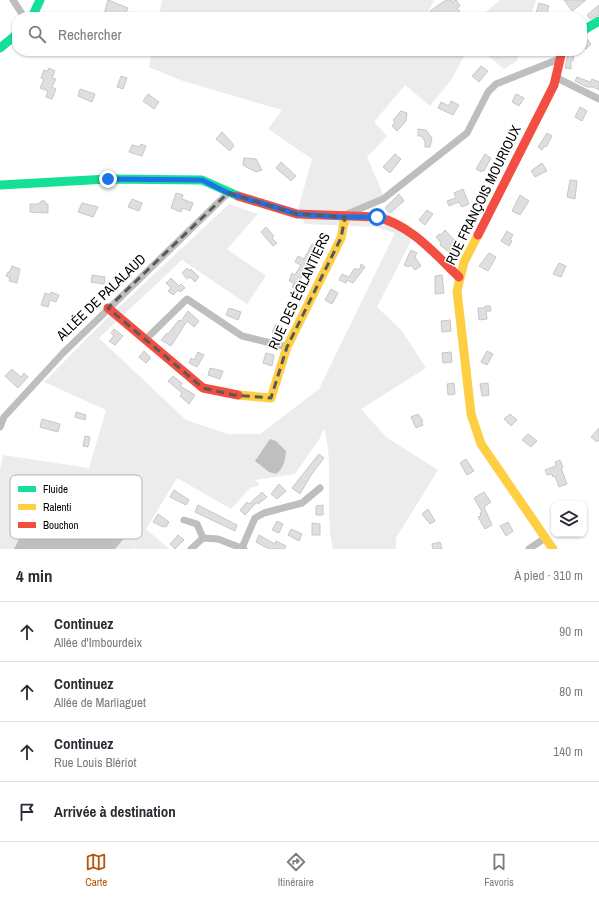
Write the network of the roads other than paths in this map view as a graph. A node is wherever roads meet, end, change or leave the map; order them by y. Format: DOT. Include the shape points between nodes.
graph roads {
  1 [pos="13,0"];
  2 [pos="40,0"];
  3 [pos="21,12"];
  4 [pos="34,12"];
  5 [pos="599,21"];
  6 [pos="587,28"];
  7 [pos="12,38"];
  8 [pos="0,48"];
  9 [pos="558,56"];
  10 [pos="560,56"];
  11 [pos="557,78"];
  12 [pos="599,98"];
  13 [pos="0,185"];
  14 [pos="228,193"];
  15 [pos="342,217"];
  16 [pos="459,277"];
  17 [pos="108,308"];
  18 [pos="146,339"];
  19 [pos="287,347"];
  20 [pos="0,427"];
  21 [pos="320,488"];
  22 [pos="184,520"];
  23 [pos="203,538"];
  24 [pos="545,538"];
  25 [pos="192,549"];
  26 [pos="243,549"];
  27 [pos="529,549"];
  28 [pos="552,549"];
  1 -- 3 [label="street"];
  2 -- 4 [label="street"];
  5 -- 6 [label="street"];
  7 -- 8 [label="street"];
  9 -- 15 [label="street" via="496,84 488,92 467,133 383,199"];
  10 -- 11 [label="street, RUE FRANÇOIS MOURIOUX"];
  11 -- 12 [label="street"];
  11 -- 16 [label="street, RUE FRANÇOIS MOURIOUX" via="464,262"];
  13 -- 14 [label="street" via="108,179 202,180"];
  14 -- 15 [label="street" via="297,214"];
  14 -- 17 [label="street, ALLÉE DE PALALAUD"];
  15 -- 16 [label="street" via="377,217 390,220 414,235"];
  15 -- 19 [label="street, RUE DES ÉGLANTIERS" via="341,238"];
  16 -- 24 [label="street, RUE FRANÇOIS MOURIOUX" via="457,291 474,429 481,444"];
  17 -- 18 [label="street, RUE DES ÉGLANTIERS"];
  17 -- 20 [label="street, ALLÉE DE PALALAUD" via="62,353 4,417"];
  18 -- 19 [label="street" via="187,299 242,336"];
  18 -- 19 [label="street, RUE DES ÉGLANTIERS" via="204,388 233,395 271,398"];
  21 -- 26 [label="street" via="302,503 264,512 255,518"];
  22 -- 23 [label="street" via="197,524"];
  23 -- 25 [label="street"];
  23 -- 26 [label="street" via="218,539"];
  24 -- 27 [label="street"];
  24 -- 28 [label="street, RUE FRANÇOIS MOURIOUX"];
}
